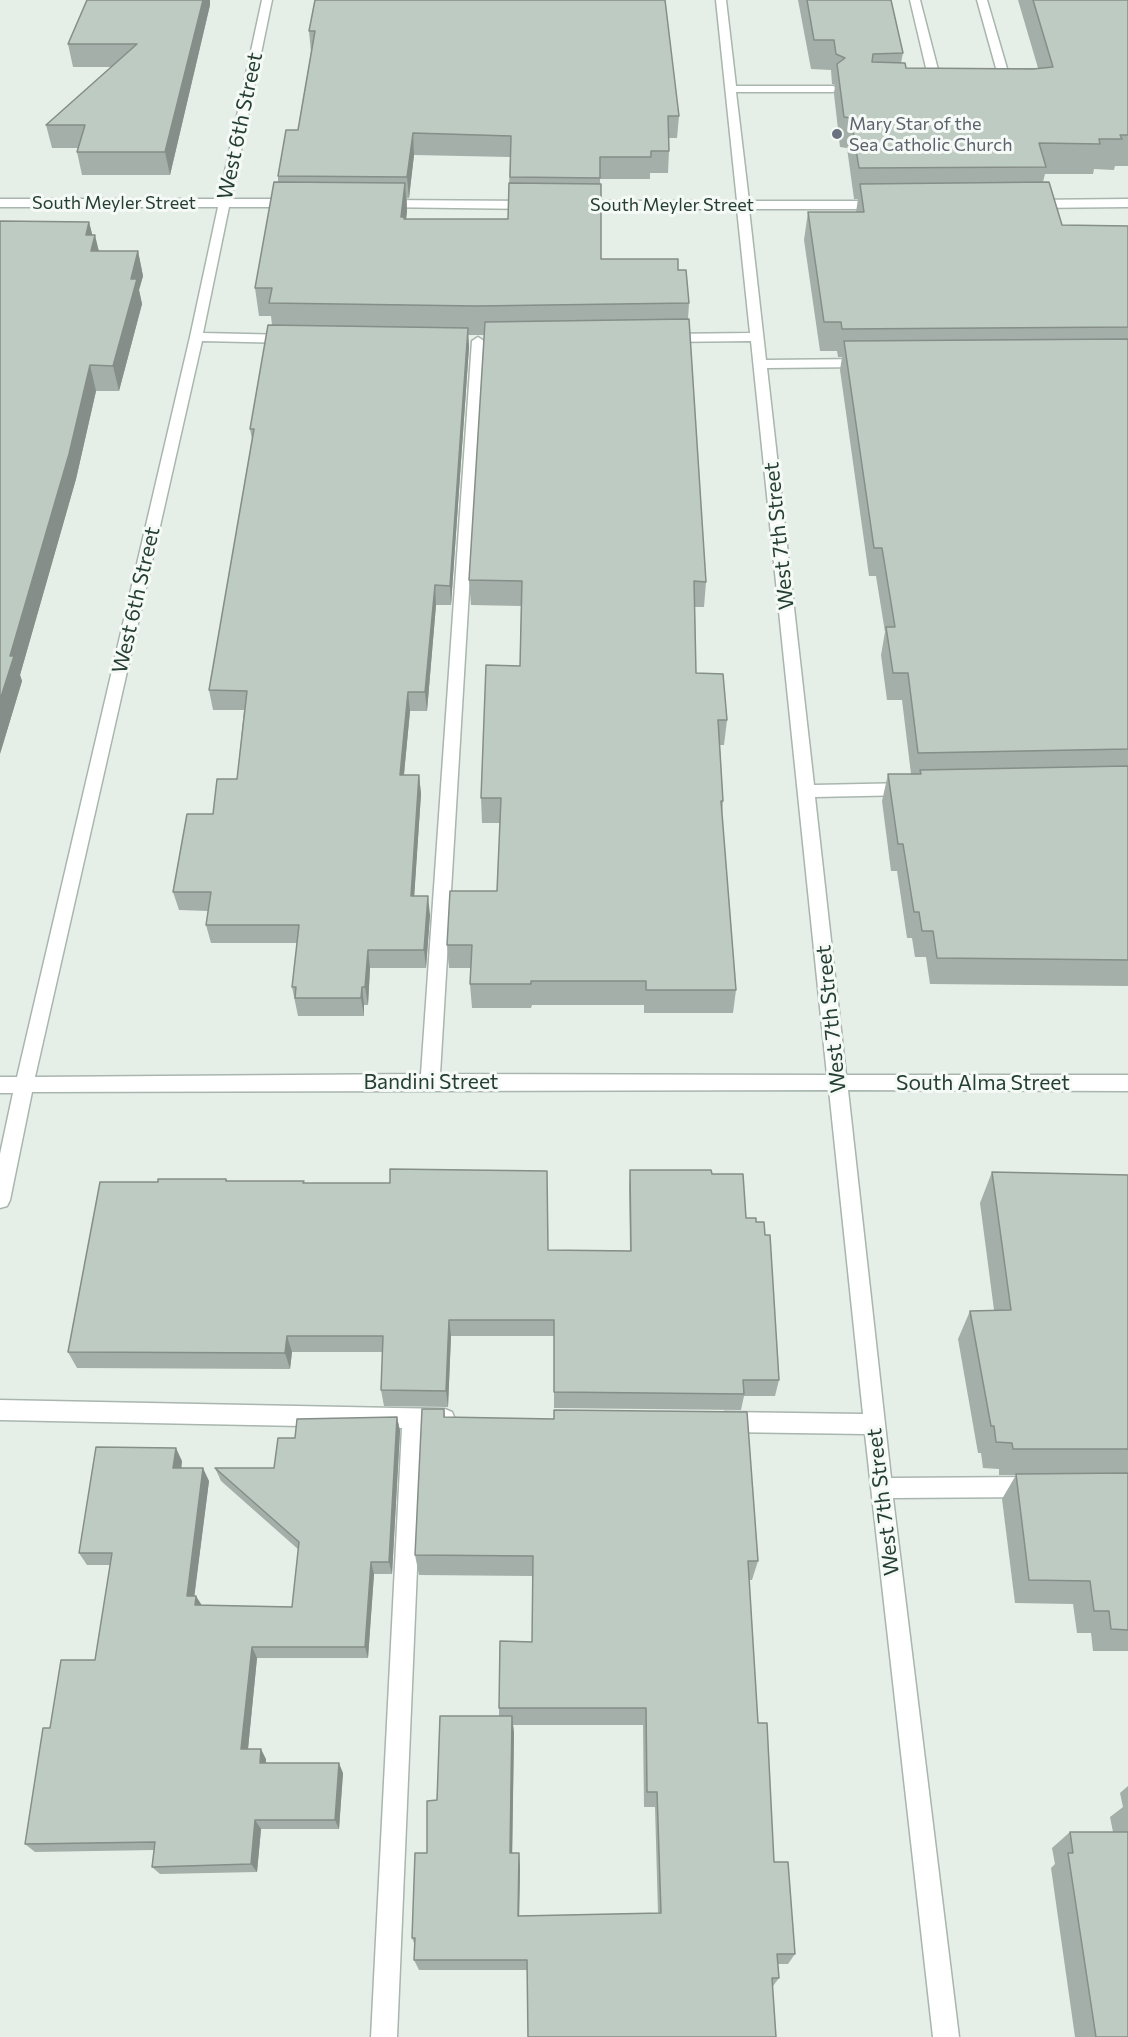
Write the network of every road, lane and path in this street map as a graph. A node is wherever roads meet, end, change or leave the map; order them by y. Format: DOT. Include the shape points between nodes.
graph roads {
  1 [pos="267,0"];
  2 [pos="721,0"];
  3 [pos="915,0"];
  4 [pos="982,0"];
  5 [pos="833,88"];
  6 [pos="731,89"];
  7 [pos="938,89"];
  8 [pos="996,89"];
  9 [pos="0,203"];
  10 [pos="223,203"];
  11 [pos="306,203"];
  12 [pos="1128,203"];
  13 [pos="365,204"];
  14 [pos="1023,204"];
  15 [pos="542,205"];
  16 [pos="566,205"];
  17 [pos="895,205"];
  18 [pos="743,206"];
  19 [pos="196,337"];
  20 [pos="757,337"];
  21 [pos="302,339"];
  22 [pos="652,339"];
  23 [pos="478,341"];
  24 [pos="879,363"];
  25 [pos="760,364"];
  26 [pos="926,789"];
  27 [pos="806,791"];
  28 [pos="430,1082"];
  29 [pos="837,1083"];
  30 [pos="1128,1083"];
  31 [pos="0,1085"];
  32 [pos="24,1085"];
  33 [pos="0,1200"];
  34 [pos="0,1410"];
  35 [pos="413,1419"];
  36 [pos="460,1419"];
  37 [pos="708,1422"];
  38 [pos="874,1424"];
  39 [pos="1057,1486"];
  40 [pos="881,1488"];
  41 [pos="384,2037"];
  42 [pos="946,2037"];
  1 -- 10 [label="street, West 6th Street"];
  2 -- 6 [label="street, West 7th Street"];
  3 -- 7 [label="street"];
  4 -- 8 [label="street" via="1007,89"];
  5 -- 6 [label="street"];
  6 -- 18 [label="street, West 7th Street"];
  9 -- 10 [label="street, South Meyler Street"];
  10 -- 11 [label="street, South Meyler Street"];
  10 -- 19 [label="street, West 6th Street"];
  12 -- 14 [label="street"];
  13 -- 15 [label="street"];
  16 -- 18 [label="street, South Meyler Street"];
  17 -- 18 [label="street, South Meyler Street"];
  18 -- 20 [label="street, West 7th Street"];
  19 -- 21 [label="street"];
  19 -- 32 [label="street, West 6th Street"];
  20 -- 22 [label="street"];
  20 -- 25 [label="street, West 7th Street"];
  23 -- 28 [label="street"];
  24 -- 25 [label="street"];
  25 -- 27 [label="street, West 7th Street"];
  26 -- 27 [label="street"];
  27 -- 29 [label="street, West 7th Street"];
  28 -- 29 [label="street, Bandini Street"];
  28 -- 32 [label="street, Bandini Street"];
  29 -- 30 [label="street, South Alma Street"];
  29 -- 38 [label="street, West 7th Street"];
  31 -- 32 [label="street, Bandini Street"];
  32 -- 33 [label="street, West 6th Street"];
  34 -- 35 [label="street"];
  35 -- 36 [label="street"];
  35 -- 41 [label="street"];
  37 -- 38 [label="street"];
  38 -- 40 [label="street, West 7th Street"];
  39 -- 40 [label="street"];
  40 -- 42 [label="street, West 7th Street"];
}
